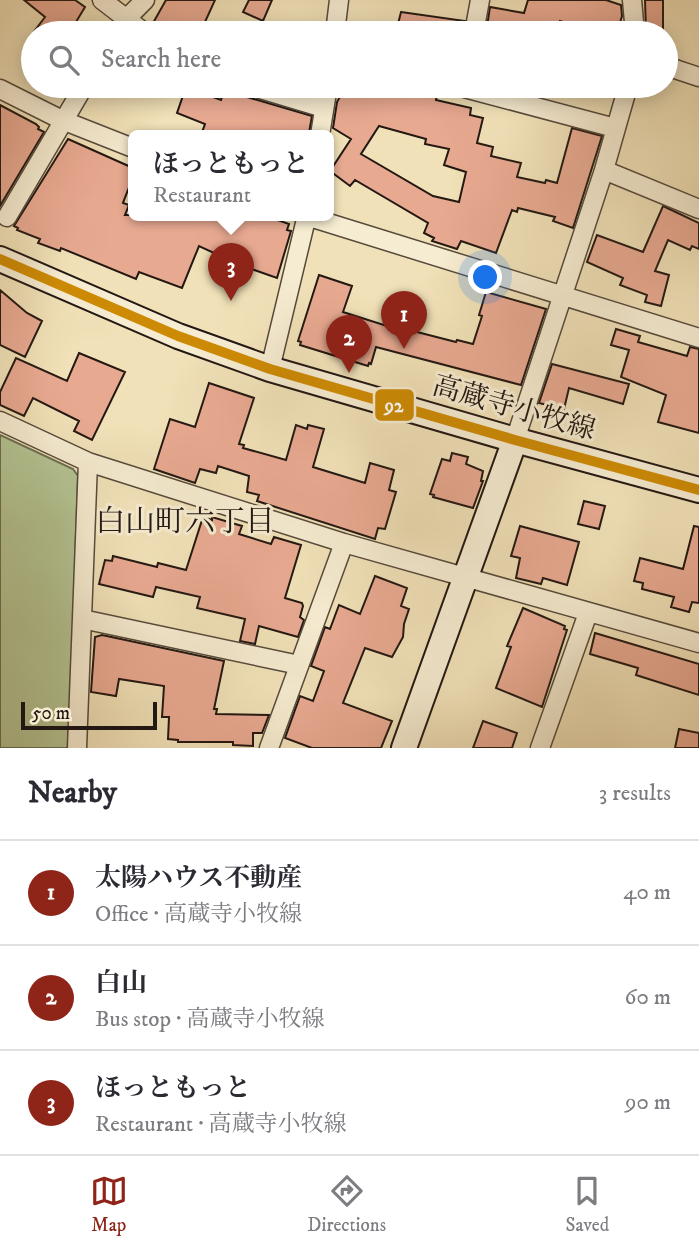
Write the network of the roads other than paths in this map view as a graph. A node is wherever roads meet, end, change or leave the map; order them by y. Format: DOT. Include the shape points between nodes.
graph roads {
  1 [pos="102,0"];
  2 [pos="145,0"];
  3 [pos="339,0"];
  4 [pos="480,0"];
  5 [pos="632,0"];
  6 [pos="118,21"];
  7 [pos="126,21"];
  8 [pos="336,21"];
  9 [pos="476,21"];
  10 [pos="634,21"];
  11 [pos="678,69"];
  12 [pos="699,77"];
  13 [pos="0,89"];
  14 [pos="76,98"];
  15 [pos="290,98"];
  16 [pos="326,98"];
  17 [pos="506,98"];
  18 [pos="624,98"];
  19 [pos="324,108"];
  20 [pos="62,120"];
  21 [pos="615,128"];
  22 [pos="321,130"];
  23 [pos="128,146"];
  24 [pos="604,170"];
  25 [pos="699,209"];
  26 [pos="7,217"];
  27 [pos="305,221"];
  28 [pos="322,221"];
  29 [pos="0,259"];
  30 [pos="563,296"];
  31 [pos="699,338"];
  32 [pos="270,369"];
  33 [pos="0,421"];
  34 [pos="515,440"];
  35 [pos="88,462"];
  36 [pos="699,490"];
  37 [pos="344,543"];
  38 [pos="465,578"];
  39 [pos="588,613"];
  40 [pos="82,619"];
  41 [pos="699,643"];
  42 [pos="299,665"];
  43 [pos="78,748"];
  44 [pos="269,748"];
  45 [pos="404,748"];
  46 [pos="540,748"];
  1 -- 6 [label="street"];
  2 -- 7 [label="street"];
  3 -- 8 [label="street"];
  4 -- 9 [label="street"];
  5 -- 10 [label="street"];
  11 -- 12 [label="street"];
  13 -- 20 [label="street"];
  14 -- 20 [label="street"];
  15 -- 19 [label="street"];
  16 -- 19 [label="street"];
  17 -- 21 [label="street"];
  18 -- 21 [label="street"];
  19 -- 22 [label="street"];
  20 -- 23 [label="street"];
  20 -- 26 [label="street"];
  21 -- 24 [label="street"];
  24 -- 25 [label="street"];
  24 -- 30 [label="street"];
  27 -- 32 [label="street"];
  28 -- 30 [label="street"];
  29 -- 32 [label="main road, 高蔵寺小牧線" via="177,336"];
  30 -- 31 [label="street"];
  30 -- 34 [label="street"];
  32 -- 34 [label="main road, 高蔵寺小牧線"];
  33 -- 35 [label="street"];
  34 -- 36 [label="main road, 高蔵寺小牧線"];
  34 -- 38 [label="main road"];
  35 -- 37 [label="street"];
  35 -- 40 [label="street"];
  37 -- 38 [label="street"];
  37 -- 42 [label="street"];
  38 -- 39 [label="street"];
  38 -- 45 [label="main road"];
  39 -- 41 [label="street"];
  39 -- 46 [label="street"];
  40 -- 42 [label="street"];
  40 -- 43 [label="street"];
  42 -- 44 [label="street"];
}
